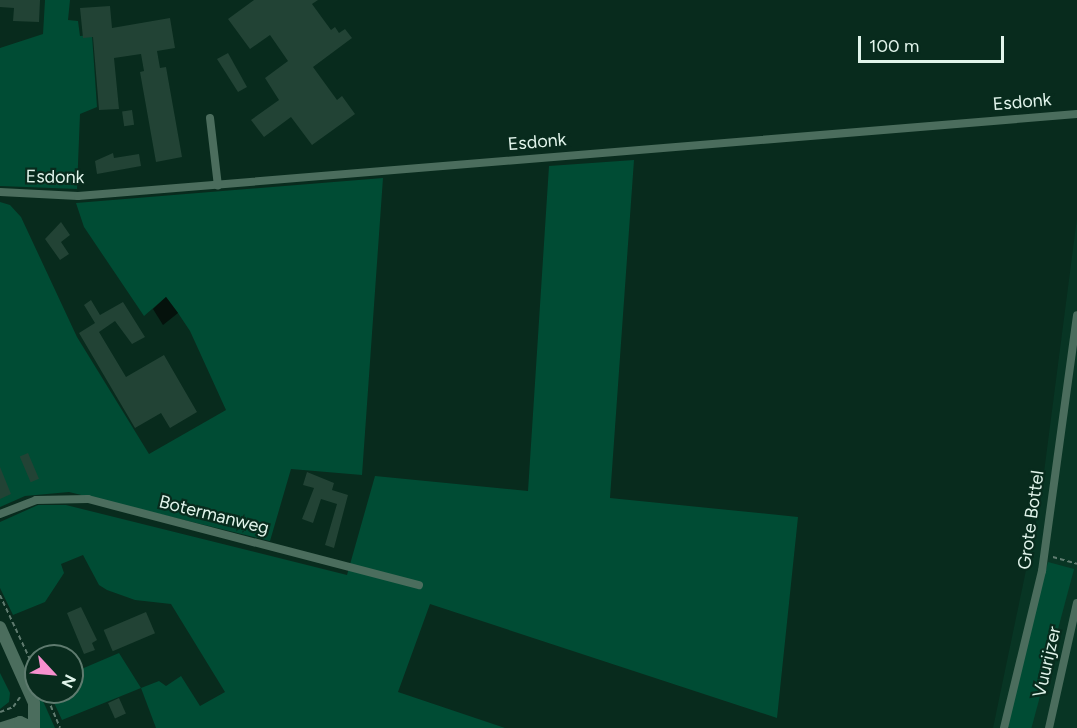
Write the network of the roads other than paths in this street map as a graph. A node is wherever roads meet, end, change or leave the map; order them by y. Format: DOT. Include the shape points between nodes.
graph roads {
  1 [pos="1077,114"];
  2 [pos="210,118"];
  3 [pos="218,186"];
  4 [pos="0,192"];
  5 [pos="1077,315"];
  6 [pos="0,514"];
  7 [pos="420,585"];
  8 [pos="1077,603"];
  9 [pos="0,627"];
  10 [pos="24,691"];
  11 [pos="24,700"];
  12 [pos="32,704"];
  13 [pos="20,722"];
  14 [pos="2,727"];
  15 [pos="33,728"];
  16 [pos="1004,728"];
  17 [pos="1049,728"];
  1 -- 3 [label="street, Esdonk"];
  2 -- 3 [label="street"];
  3 -- 4 [label="street, Esdonk" via="78,196"];
  5 -- 16 [label="street, Grote Bottel" via="1044,554"];
  6 -- 7 [label="street, Botermanweg" via="36,500 88,499"];
  8 -- 17 [label="street, Vuurijzer"];
  9 -- 10 [label="street"];
  11 -- 13 [label="street"];
  12 -- 15 [label="street" via="36,710"];
  13 -- 14 [label="street"];
  13 -- 15 [label="street"];
}
